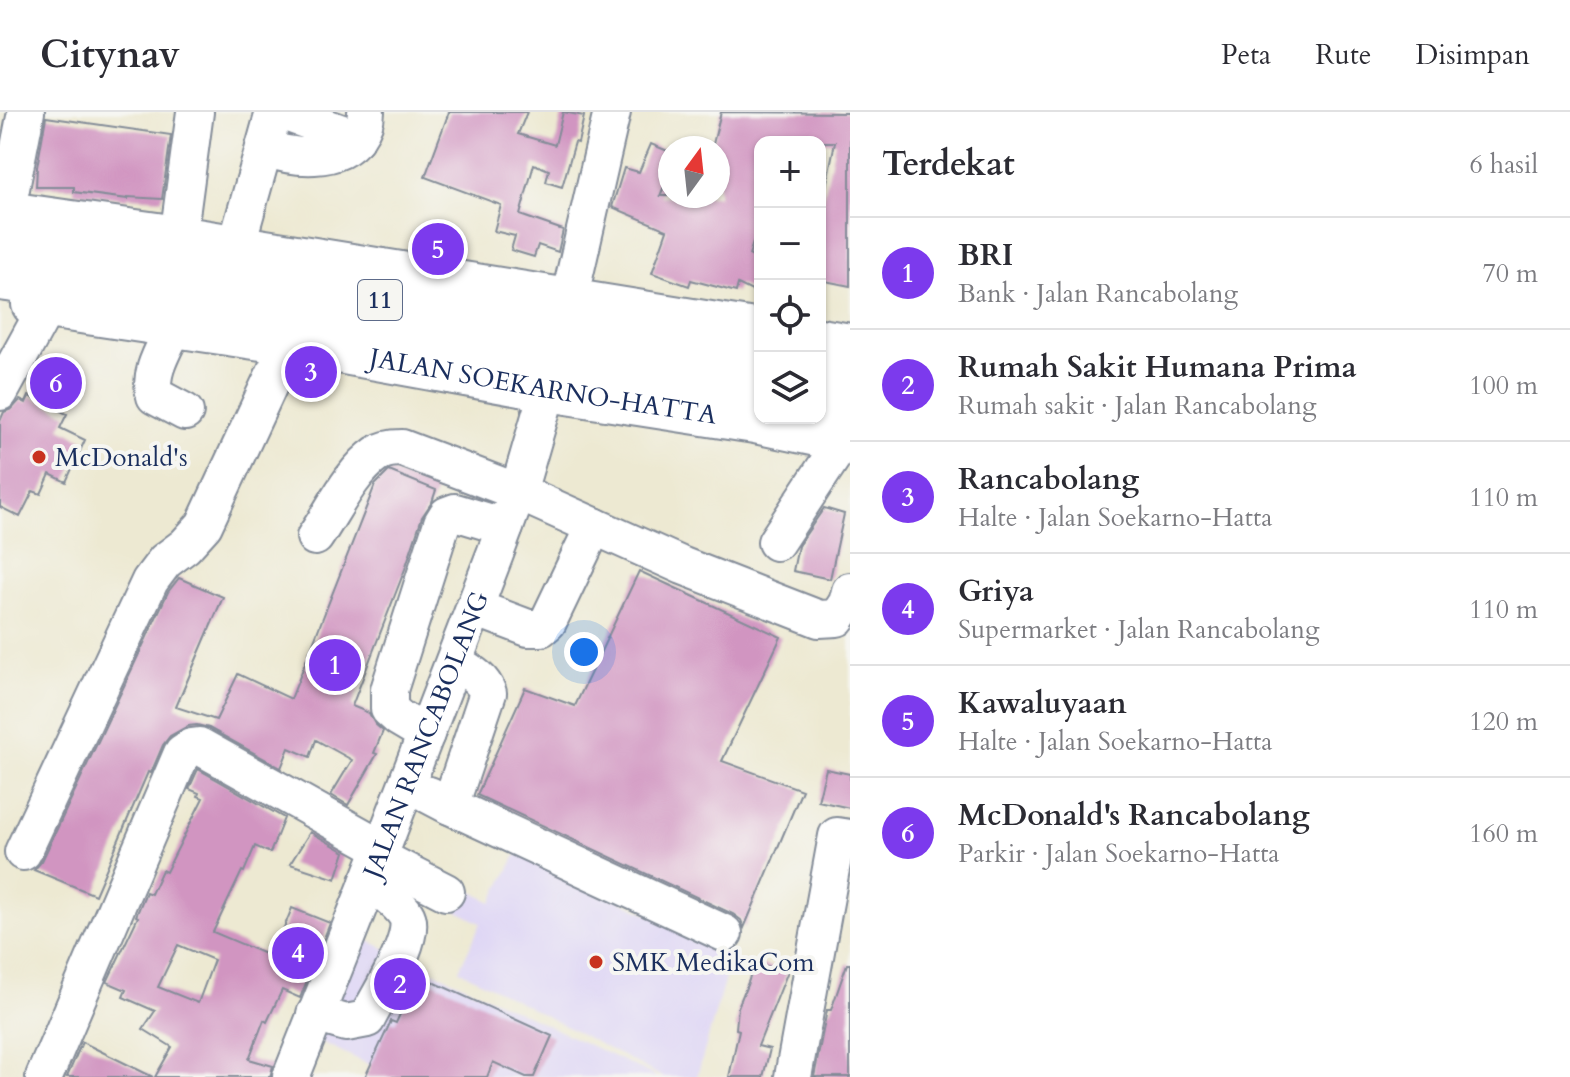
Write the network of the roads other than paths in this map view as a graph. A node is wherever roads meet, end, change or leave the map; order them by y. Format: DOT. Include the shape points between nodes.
graph roads {
  1 [pos="26,112"];
  2 [pos="194,112"];
  3 [pos="274,112"];
  4 [pos="283,112"];
  5 [pos="612,112"];
  6 [pos="361,125"];
  7 [pos="264,148"];
  8 [pos="2,223"];
  9 [pos="178,238"];
  10 [pos="236,247"];
  11 [pos="0,278"];
  12 [pos="0,300"];
  13 [pos="569,300"];
  14 [pos="47,306"];
  15 [pos="175,325"];
  16 [pos="754,331"];
  17 [pos="289,342"];
  18 [pos="826,342"];
  19 [pos="850,346"];
  20 [pos="754,361"];
  21 [pos="548,389"];
  22 [pos="0,392"];
  23 [pos="835,407"];
  24 [pos="754,409"];
  25 [pos="754,410"];
  26 [pos="185,412"];
  27 [pos="518,492"];
  28 [pos="594,526"];
  29 [pos="505,527"];
  30 [pos="315,537"];
  31 [pos="776,542"];
  32 [pos="850,591"];
  33 [pos="475,608"];
  34 [pos="454,662"];
  35 [pos="426,734"];
  36 [pos="407,784"];
  37 [pos="450,806"];
  38 [pos="844,837"];
  39 [pos="23,852"];
  40 [pos="376,862"];
  41 [pos="446,892"];
  42 [pos="724,933"];
  43 [pos="315,1014"];
  44 [pos="44,1077"];
  45 [pos="291,1077"];
  46 [pos="793,1077"];
  1 -- 8 [label="street"];
  2 -- 9 [label="street"];
  3 -- 7 [label="street"];
  4 -- 6 [label="street"];
  5 -- 13 [label="street"];
  6 -- 7 [label="street" via="346,149 333,154"];
  7 -- 10 [label="street"];
  8 -- 9 [label="main road"];
  8 -- 20 [label="main road, 11" via="235,275"];
  9 -- 10 [label="main road"];
  10 -- 13 [label="main road"];
  11 -- 24 [label="main road, JALAN SOEKARNO-HATTA / 11" via="219,308"];
  12 -- 14 [label="main road, JALAN SOEKARNO-HATTA"];
  13 -- 16 [label="main road"];
  14 -- 15 [label="main road, JALAN SOEKARNO-HATTA"];
  14 -- 22 [label="street"];
  15 -- 17 [label="main road, JALAN SOEKARNO-HATTA"];
  15 -- 26 [label="street" via="152,386 155,396"];
  17 -- 21 [label="main road, JALAN SOEKARNO-HATTA"];
  17 -- 39 [label="street" via="204,525 150,581"];
  18 -- 19 [label="main road"];
  21 -- 25 [label="main road, JALAN SOEKARNO-HATTA"];
  21 -- 27 [label="street, JALAN RANCABOLANG"];
  23 -- 31 [label="street"];
  27 -- 28 [label="street"];
  27 -- 29 [label="street, JALAN RANCABOLANG"];
  27 -- 30 [label="street" via="392,448 360,469"];
  28 -- 32 [label="street" via="819,619 837,618"];
  28 -- 33 [label="street" via="541,628"];
  29 -- 33 [label="street, JALAN RANCABOLANG"];
  29 -- 35 [label="street" via="455,512 442,523 389,690 389,709"];
  33 -- 34 [label="street, JALAN RANCABOLANG"];
  34 -- 35 [label="street, JALAN RANCABOLANG"];
  34 -- 37 [label="street" via="475,675 488,693"];
  35 -- 36 [label="street, JALAN RANCABOLANG"];
  36 -- 37 [label="street"];
  36 -- 40 [label="street, JALAN RANCABOLANG"];
  37 -- 42 [label="street"];
  38 -- 46 [label="street"];
  40 -- 41 [label="street"];
  40 -- 43 [label="street, JALAN RANCABOLANG"];
  40 -- 43 [label="street" via="380,889 407,916 406,944 367,1019 346,1023"];
  40 -- 44 [label="street" via="199,746 191,747 182,753"];
  43 -- 45 [label="street, JALAN RANCABOLANG"];
}
